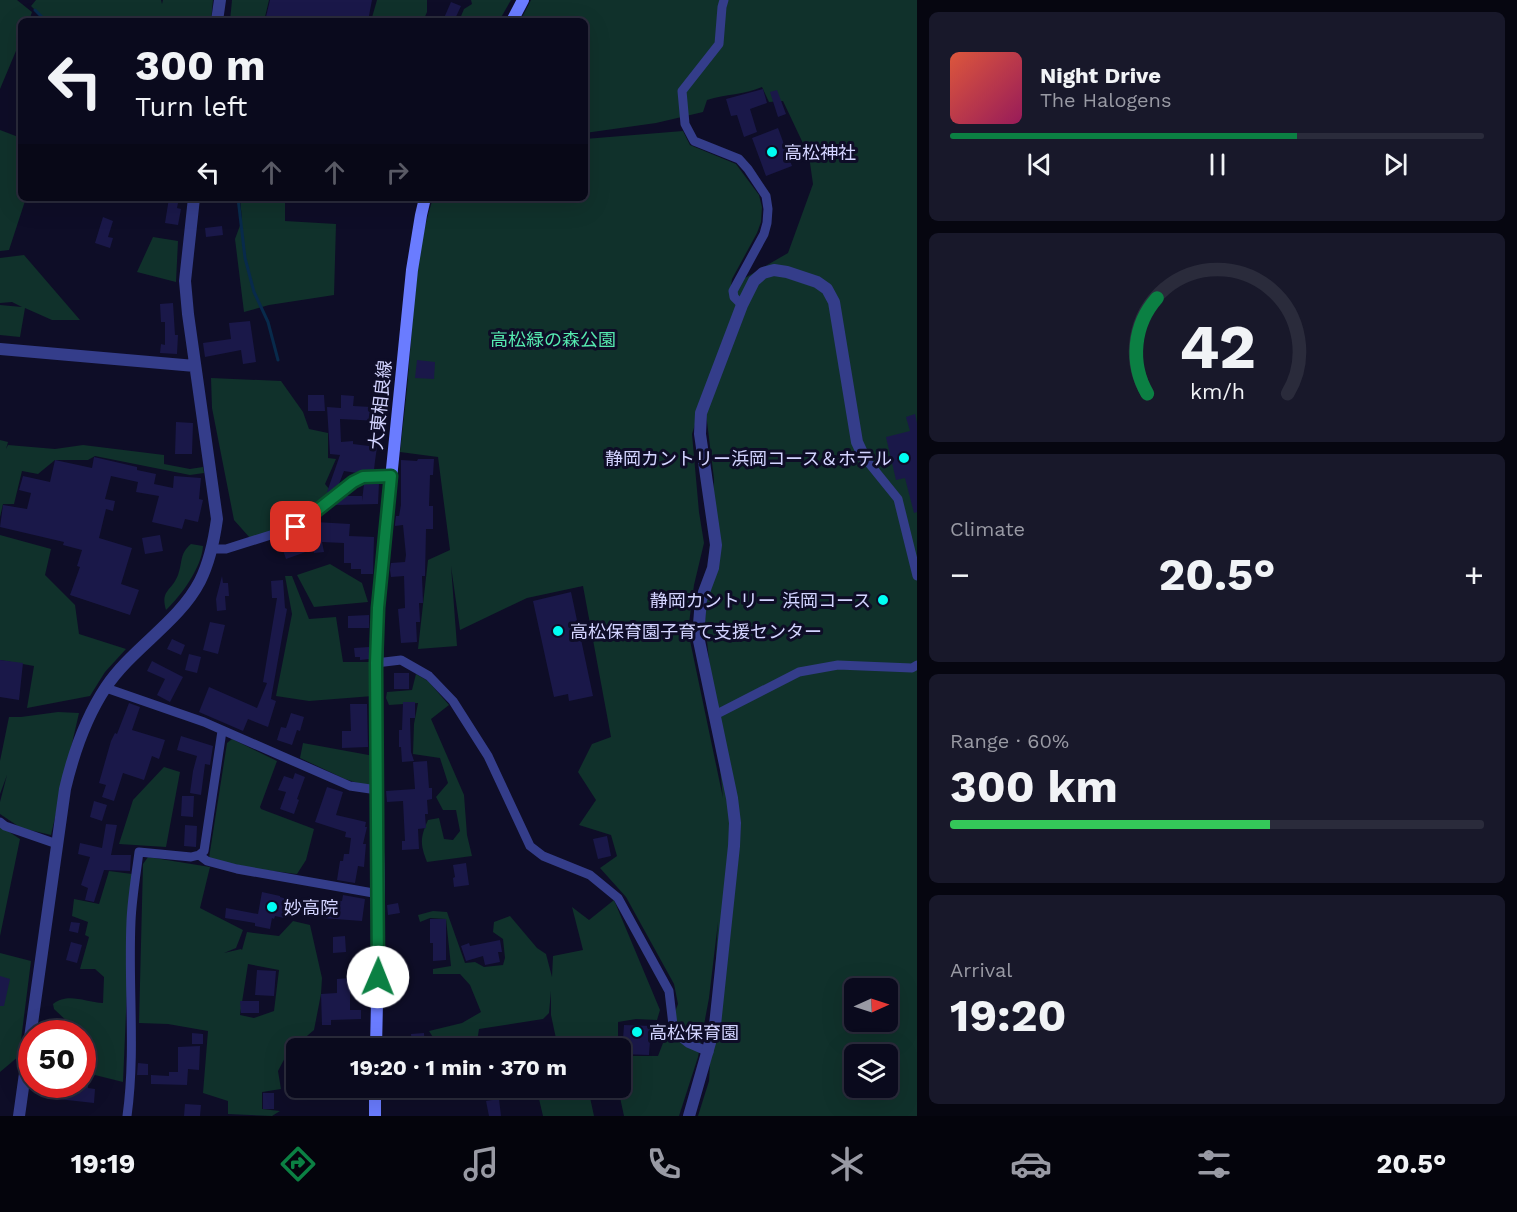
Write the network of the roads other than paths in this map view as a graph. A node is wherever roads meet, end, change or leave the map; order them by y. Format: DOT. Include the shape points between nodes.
graph roads {
  1 [pos="220,0"];
  2 [pos="523,0"];
  3 [pos="724,0"];
  4 [pos="218,18"];
  5 [pos="514,18"];
  6 [pos="194,201"];
  7 [pos="424,201"];
  8 [pos="742,305"];
  9 [pos="0,349"];
  10 [pos="195,366"];
  11 [pos="864,457"];
  12 [pos="391,476"];
  13 [pos="213,549"];
  14 [pos="917,576"];
  15 [pos="376,663"];
  16 [pos="917,665"];
  17 [pos="106,688"];
  18 [pos="715,715"];
  19 [pos="222,731"];
  20 [pos="377,790"];
  21 [pos="0,822"];
  22 [pos="57,844"];
  23 [pos="199,855"];
  24 [pos="379,894"];
  25 [pos="376,1038"];
  26 [pos="709,1052"];
  27 [pos="375,1098"];
  28 [pos="19,1116"];
  29 [pos="127,1116"];
  30 [pos="375,1116"];
  31 [pos="689,1116"];
  1 -- 4 [label="street"];
  2 -- 5 [label="main road"];
  3 -- 8 [label="street" via="719,44 682,91 685,124 694,141 740,159 766,196 764,234 733,291"];
  6 -- 10 [label="street" via="185,281"];
  7 -- 12 [label="main road, 大東相良線" via="412,270"];
  8 -- 11 [label="street" via="754,281 774,270 817,282 827,289 834,302 857,442"];
  8 -- 18 [label="street" via="701,413 700,434 716,544 713,568 701,600 698,636"];
  9 -- 10 [label="street"];
  10 -- 13 [label="street" via="217,519"];
  11 -- 14 [label="street" via="898,499"];
  12 -- 13 [label="street" via="363,477 353,482 296,527 226,549"];
  12 -- 15 [label="main road, 大東相良線"];
  13 -- 17 [label="street" via="200,582 178,611 129,659"];
  15 -- 20 [label="main road, 大東相良線"];
  15 -- 26 [label="street" via="401,660 429,676 453,701 488,756 530,846 543,856 590,875 618,898 669,991 677,1034"];
  16 -- 18 [label="street" via="838,665 799,672"];
  17 -- 19 [label="street"];
  17 -- 22 [label="street" via="71,765"];
  18 -- 26 [label="street" via="732,798 735,835"];
  19 -- 20 [label="street" via="350,786"];
  19 -- 23 [label="street" via="204,850"];
  20 -- 24 [label="main road, 大東相良線"];
  21 -- 22 [label="street"];
  22 -- 28 [label="street"];
  23 -- 24 [label="street" via="207,861 237,868"];
  23 -- 29 [label="street" via="139,852 131,921"];
  24 -- 25 [label="main road, 大東相良線"];
  26 -- 31 [label="street"];
  27 -- 30 [label="main road"];
}
